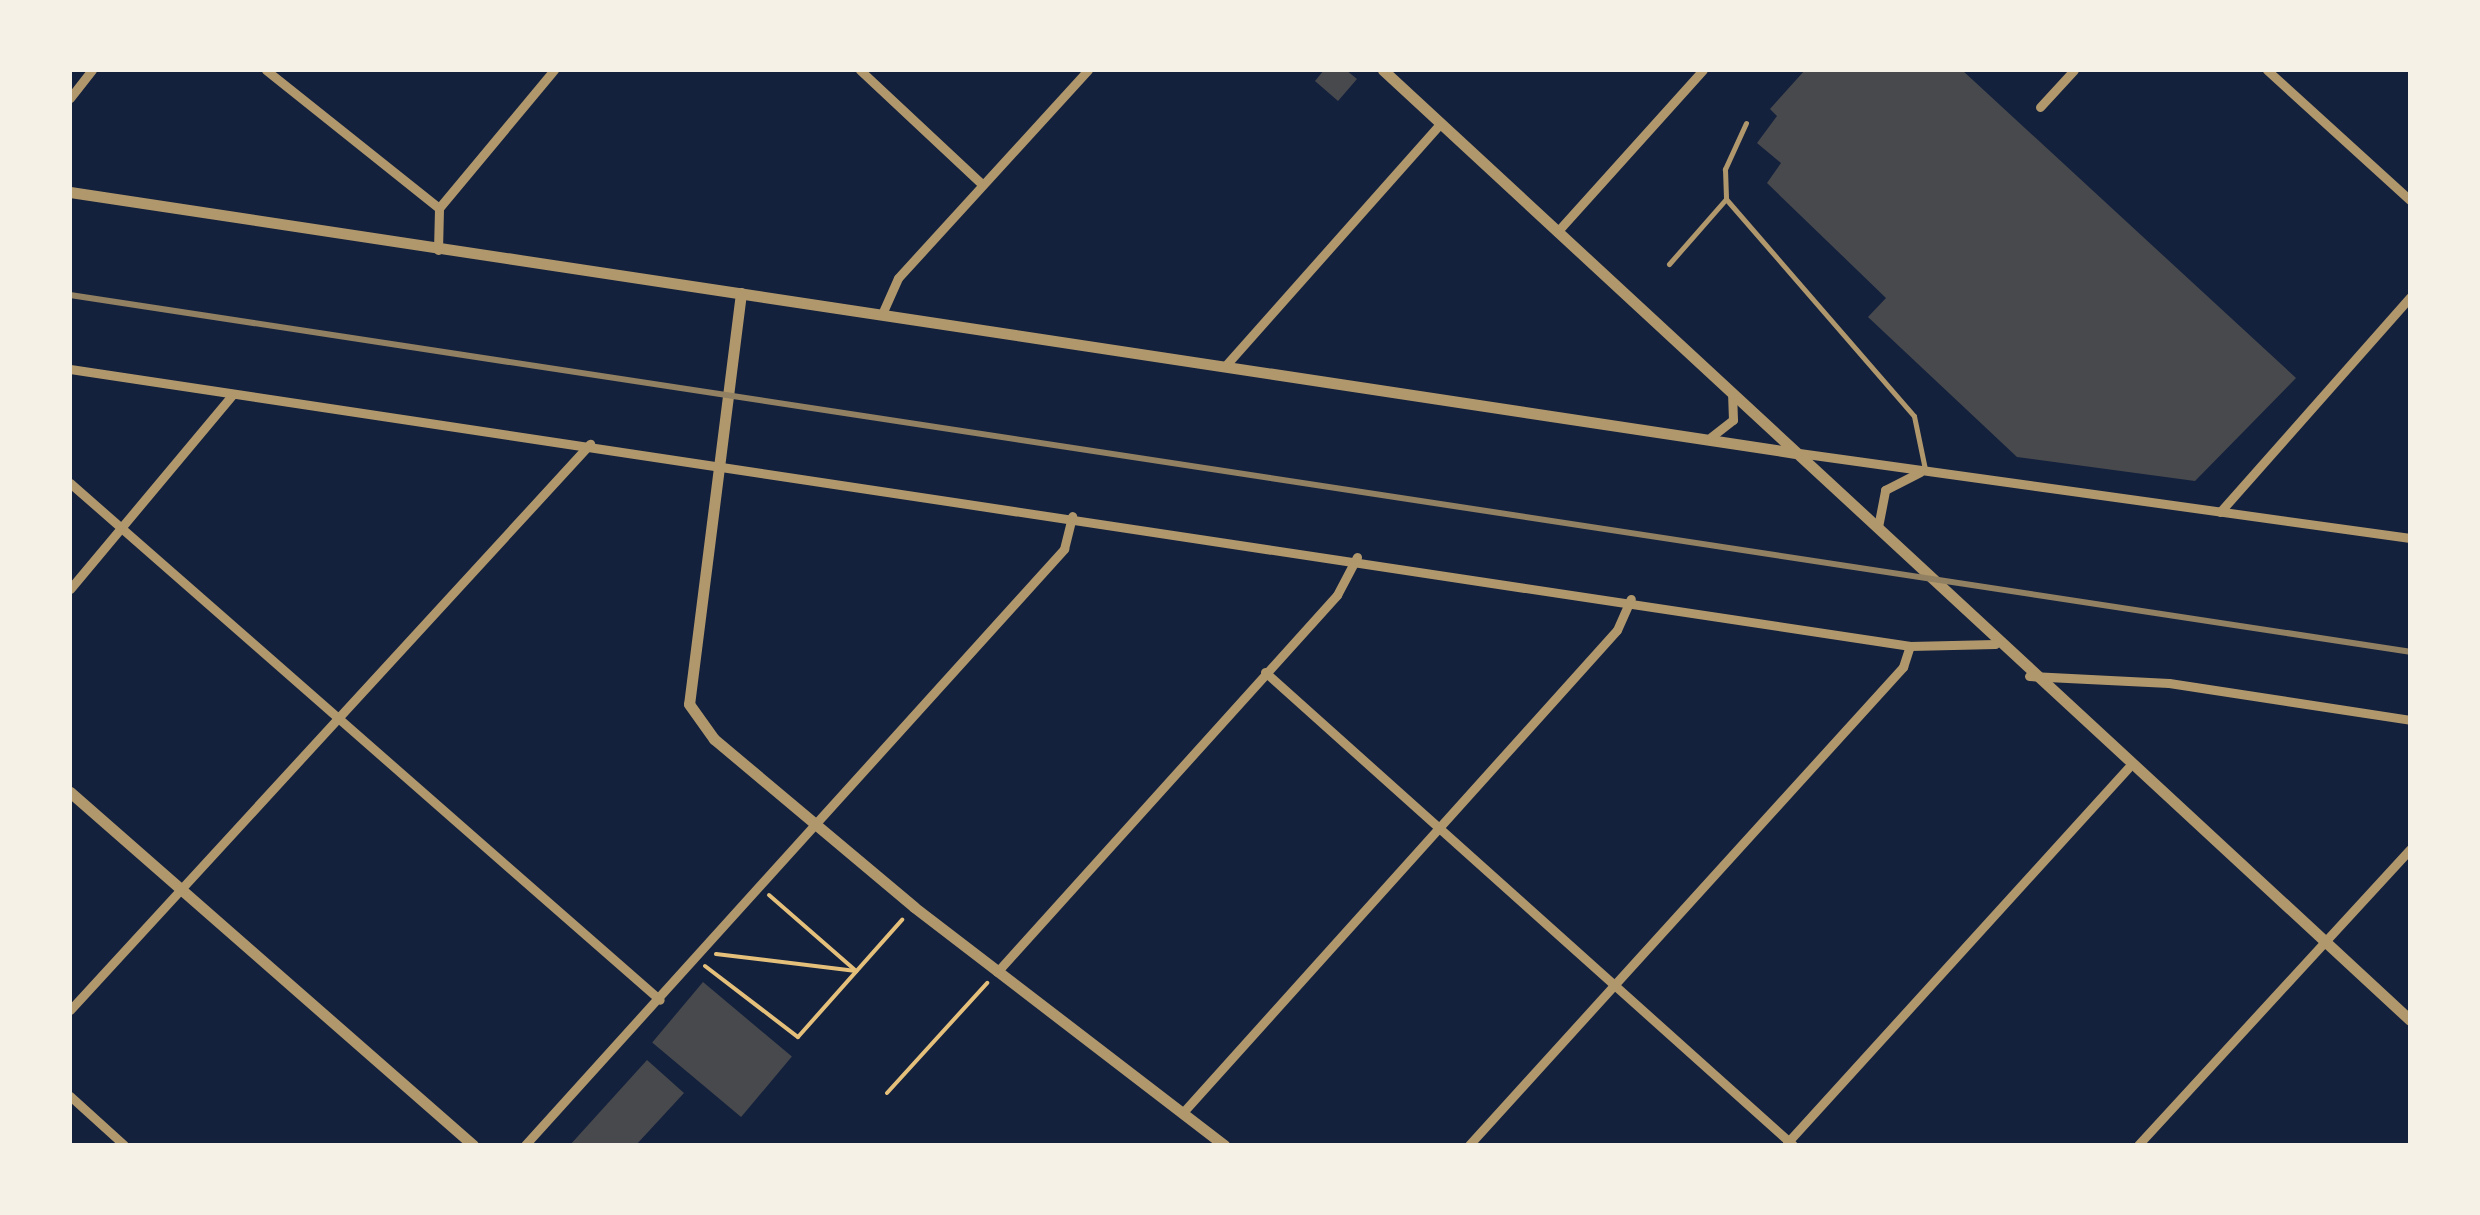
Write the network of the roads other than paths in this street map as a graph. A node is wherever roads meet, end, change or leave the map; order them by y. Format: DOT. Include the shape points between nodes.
graph roads {
  1 [pos="92,70"];
  2 [pos="266,70"];
  3 [pos="554,70"];
  4 [pos="860,70"];
  5 [pos="1088,70"];
  6 [pos="1383,70"];
  7 [pos="1703,70"];
  8 [pos="2074,70"];
  9 [pos="2267,70"];
  10 [pos="70,98"];
  11 [pos="2040,107"];
  12 [pos="1746,123"];
  13 [pos="1440,124"];
  14 [pos="982,184"];
  15 [pos="70,192"];
  16 [pos="1726,199"];
  17 [pos="2410,200"];
  18 [pos="440,208"];
  19 [pos="1557,232"];
  20 [pos="438,250"];
  21 [pos="1669,264"];
  22 [pos="742,293"];
  23 [pos="2410,297"];
  24 [pos="882,314"];
  25 [pos="1226,364"];
  26 [pos="70,369"];
  27 [pos="232,394"];
  28 [pos="1732,394"];
  29 [pos="1700,438"];
  30 [pos="590,444"];
  31 [pos="1795,452"];
  32 [pos="720,464"];
  33 [pos="1923,472"];
  34 [pos="70,484"];
  35 [pos="2220,512"];
  36 [pos="1072,516"];
  37 [pos="121,527"];
  38 [pos="1878,530"];
  39 [pos="2410,538"];
  40 [pos="1357,557"];
  41 [pos="70,589"];
  42 [pos="1631,599"];
  43 [pos="1995,644"];
  44 [pos="1910,646"];
  45 [pos="1265,672"];
  46 [pos="2029,676"];
  47 [pos="340,716"];
  48 [pos="2410,720"];
  49 [pos="2128,768"];
  50 [pos="70,792"];
  51 [pos="821,826"];
  52 [pos="1440,832"];
  53 [pos="2410,849"];
  54 [pos="183,888"];
  55 [pos="2323,941"];
  56 [pos="997,972"];
  57 [pos="1617,985"];
  58 [pos="660,1000"];
  59 [pos="70,1010"];
  60 [pos="2410,1020"];
  61 [pos="70,1096"];
  62 [pos="1186,1108"];
  63 [pos="1789,1144"];
  64 [pos="124,1145"];
  65 [pos="473,1145"];
  66 [pos="526,1145"];
  67 [pos="1224,1145"];
  68 [pos="1469,1145"];
  69 [pos="2138,1145"];
  1 -- 10 [label="street"];
  2 -- 18 [label="street"];
  3 -- 18 [label="street"];
  4 -- 14 [label="street"];
  5 -- 14 [label="street"];
  6 -- 13 [label="street"];
  7 -- 19 [label="street"];
  8 -- 11 [label="street"];
  9 -- 17 [label="street"];
  12 -- 16 [label="lane" via="1725,169"];
  13 -- 19 [label="street"];
  13 -- 25 [label="street"];
  14 -- 24 [label="street" via="898,278"];
  15 -- 20 [label="street"];
  16 -- 21 [label="lane"];
  16 -- 33 [label="lane" via="1914,416 1926,439"];
  18 -- 20 [label="street"];
  19 -- 28 [label="street"];
  20 -- 22 [label="street"];
  22 -- 24 [label="street"];
  22 -- 32 [label="street"];
  23 -- 35 [label="street"];
  24 -- 25 [label="street"];
  25 -- 29 [label="street"];
  26 -- 27 [label="street"];
  27 -- 30 [label="street"];
  27 -- 37 [label="street"];
  28 -- 29 [label="street" via="1727,430"];
  28 -- 31 [label="street"];
  29 -- 31 [label="street"];
  30 -- 32 [label="street"];
  30 -- 47 [label="street"];
  31 -- 33 [label="street"];
  31 -- 38 [label="street"];
  32 -- 36 [label="street"];
  32 -- 51 [label="street" via="689,704 714,739"];
  33 -- 35 [label="street"];
  33 -- 38 [label="street" via="1885,490"];
  34 -- 37 [label="street"];
  35 -- 39 [label="street"];
  36 -- 40 [label="street"];
  36 -- 51 [label="street" via="1064,550"];
  37 -- 41 [label="street"];
  37 -- 47 [label="street"];
  38 -- 43 [label="street"];
  40 -- 42 [label="street"];
  40 -- 45 [label="street" via="1337,595"];
  42 -- 44 [label="street"];
  42 -- 52 [label="street" via="1618,630"];
  43 -- 44 [label="street"];
  43 -- 46 [label="street"];
  44 -- 57 [label="street" via="1903,667"];
  45 -- 52 [label="street"];
  45 -- 56 [label="street"];
  46 -- 48 [label="street" via="2168,684"];
  46 -- 49 [label="street"];
  47 -- 54 [label="street"];
  47 -- 58 [label="street"];
  49 -- 55 [label="street"];
  49 -- 63 [label="street"];
  50 -- 54 [label="street"];
  51 -- 56 [label="street"];
  51 -- 58 [label="street"];
  52 -- 57 [label="street"];
  52 -- 62 [label="street"];
  53 -- 55 [label="street"];
  54 -- 59 [label="street"];
  54 -- 65 [label="street"];
  55 -- 60 [label="street"];
  55 -- 69 [label="street"];
  56 -- 62 [label="street"];
  57 -- 63 [label="street"];
  57 -- 68 [label="street"];
  58 -- 66 [label="street"];
  61 -- 64 [label="street"];
  62 -- 67 [label="street"];
}
